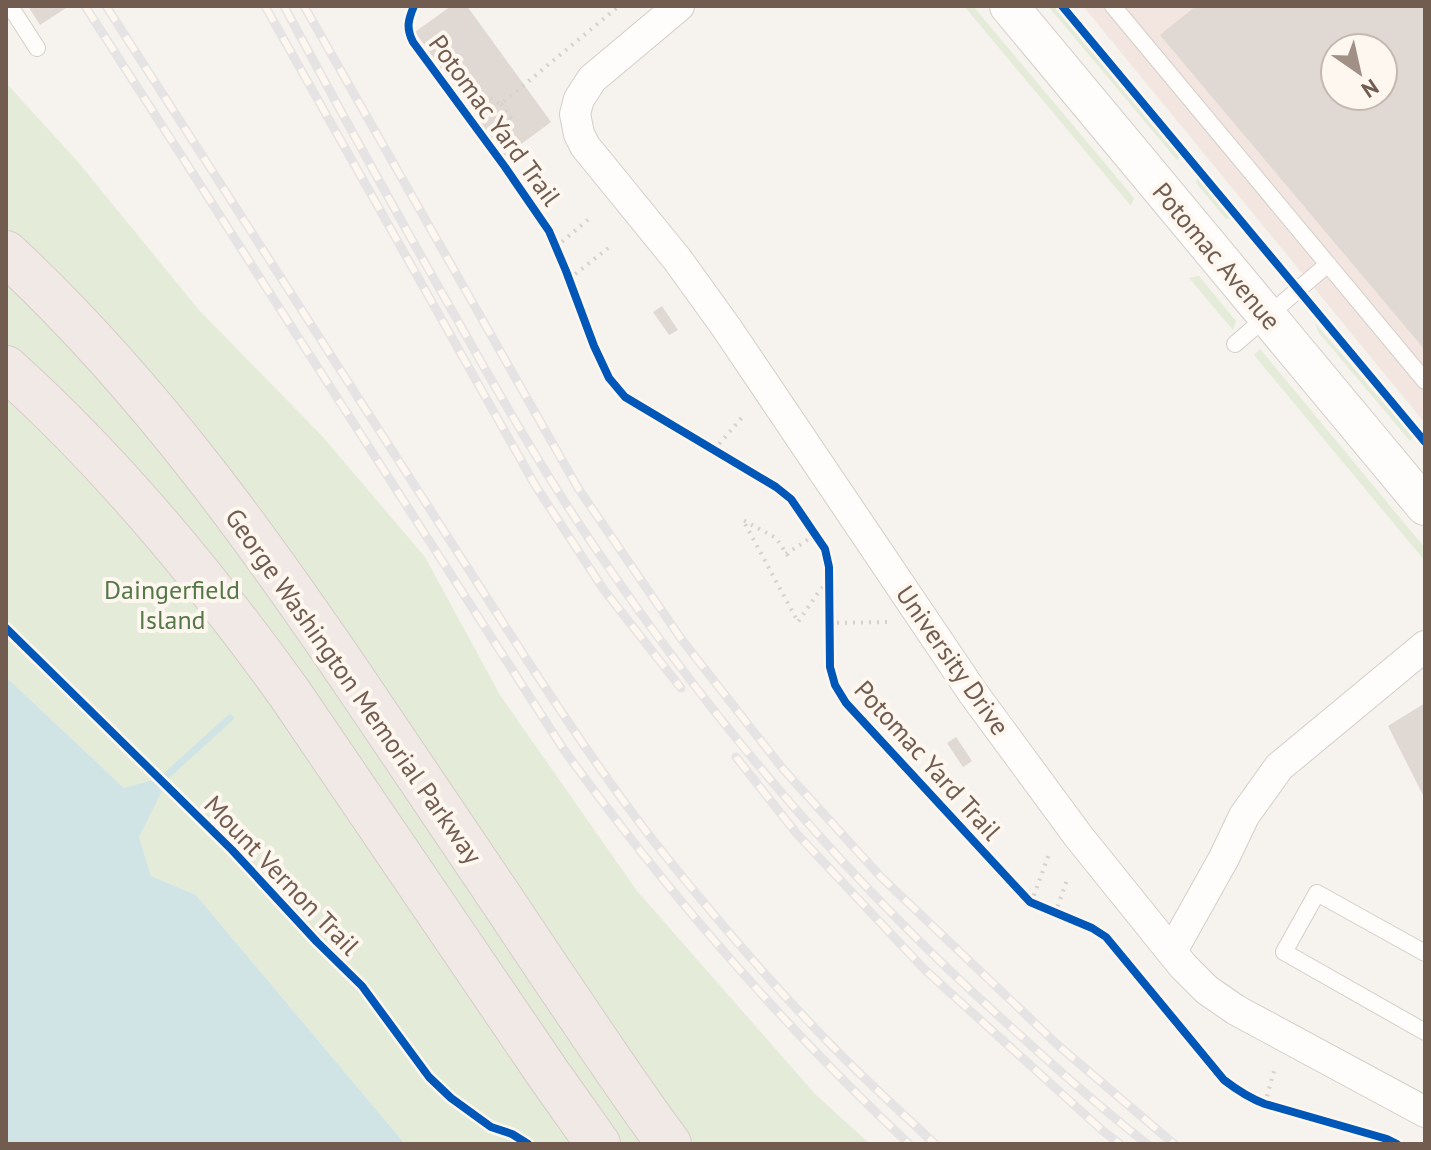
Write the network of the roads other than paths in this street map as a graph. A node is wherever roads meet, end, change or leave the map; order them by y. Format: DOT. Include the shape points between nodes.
graph roads {
  1 [pos="10,6"];
  2 [pos="679,6"];
  3 [pos="1009,6"];
  4 [pos="1113,6"];
  5 [pos="37,48"];
  6 [pos="6,253"];
  7 [pos="1328,264"];
  8 [pos="1267,317"];
  9 [pos="1235,344"];
  10 [pos="6,368"];
  11 [pos="1425,381"];
  12 [pos="1425,506"];
  13 [pos="1425,646"];
  14 [pos="1172,951"];
  15 [pos="1425,953"];
  16 [pos="1425,1032"];
  17 [pos="1425,1112"];
  18 [pos="598,1144"];
  19 [pos="669,1144"];
  1 -- 5 [label="lane"];
  2 -- 14 [label="street, University Drive" via="592,79 575,114 585,146 726,327 973,693 1079,837"];
  3 -- 8 [label="street, Potomac Avenue"];
  4 -- 7 [label="lane"];
  6 -- 19 [label="highway, George Washington Memorial Parkway" via="120,371 247,528"];
  7 -- 8 [label="lane"];
  7 -- 11 [label="lane"];
  8 -- 9 [label="lane"];
  8 -- 12 [label="street, Potomac Avenue"];
  10 -- 18 [label="highway" via="123,485 251,640"];
  13 -- 14 [label="street" via="1279,767 1244,816"];
  14 -- 17 [label="street, University Drive" via="1207,990 1236,1010"];
  15 -- 16 [label="lane" via="1317,893 1284,952"];
}
